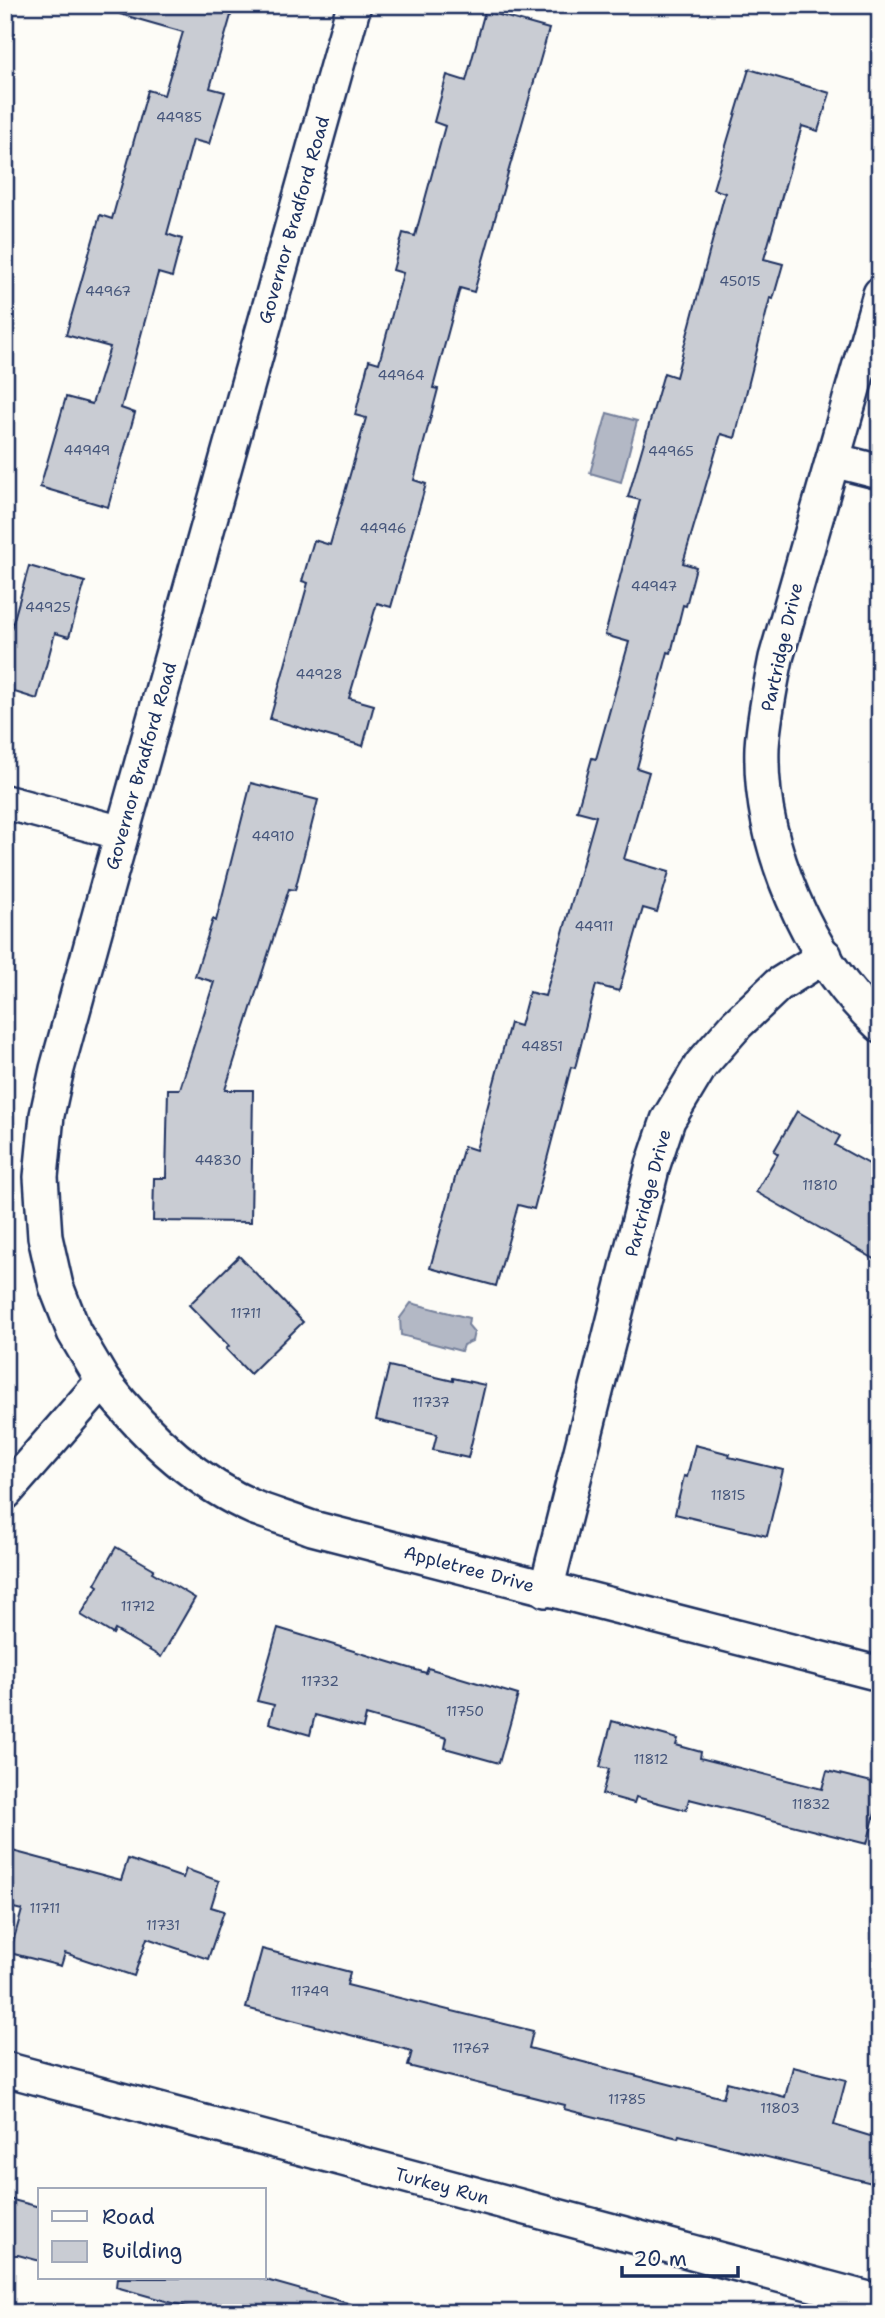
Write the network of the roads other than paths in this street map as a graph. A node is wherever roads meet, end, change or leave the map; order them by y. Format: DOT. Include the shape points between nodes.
graph roads {
  1 [pos="354,5"];
  2 [pos="880,293"];
  3 [pos="833,460"];
  4 [pos="880,472"];
  5 [pos="5,802"];
  6 [pos="122,833"];
  7 [pos="825,957"];
  8 [pos="880,1024"];
  9 [pos="103,1381"];
  10 [pos="5,1493"];
  11 [pos="546,1590"];
  12 [pos="880,1674"];
  13 [pos="5,2069"];
  14 [pos="880,2302"];
  1 -- 6 [label="street, Governor Bradford Road"];
  2 -- 3 [label="street, Partridge Drive"];
  3 -- 4 [label="street"];
  3 -- 7 [label="street, Partridge Drive" via="776,658 762,749 766,802 780,868 799,914"];
  5 -- 6 [label="street"];
  6 -- 9 [label="street, Governor Bradford Road" via="57,1069 41,1177 45,1237 56,1286 74,1332"];
  7 -- 8 [label="street" via="861,1007"];
  7 -- 11 [label="street, Partridge Drive" via="778,985 737,1024 701,1065 668,1119"];
  9 -- 10 [label="street"];
  9 -- 11 [label="street, Appletree Drive" via="166,1451 208,1482 254,1507 312,1528"];
  11 -- 12 [label="street, Appletree Drive"];
  13 -- 14 [label="street, Turkey Run"];
}
